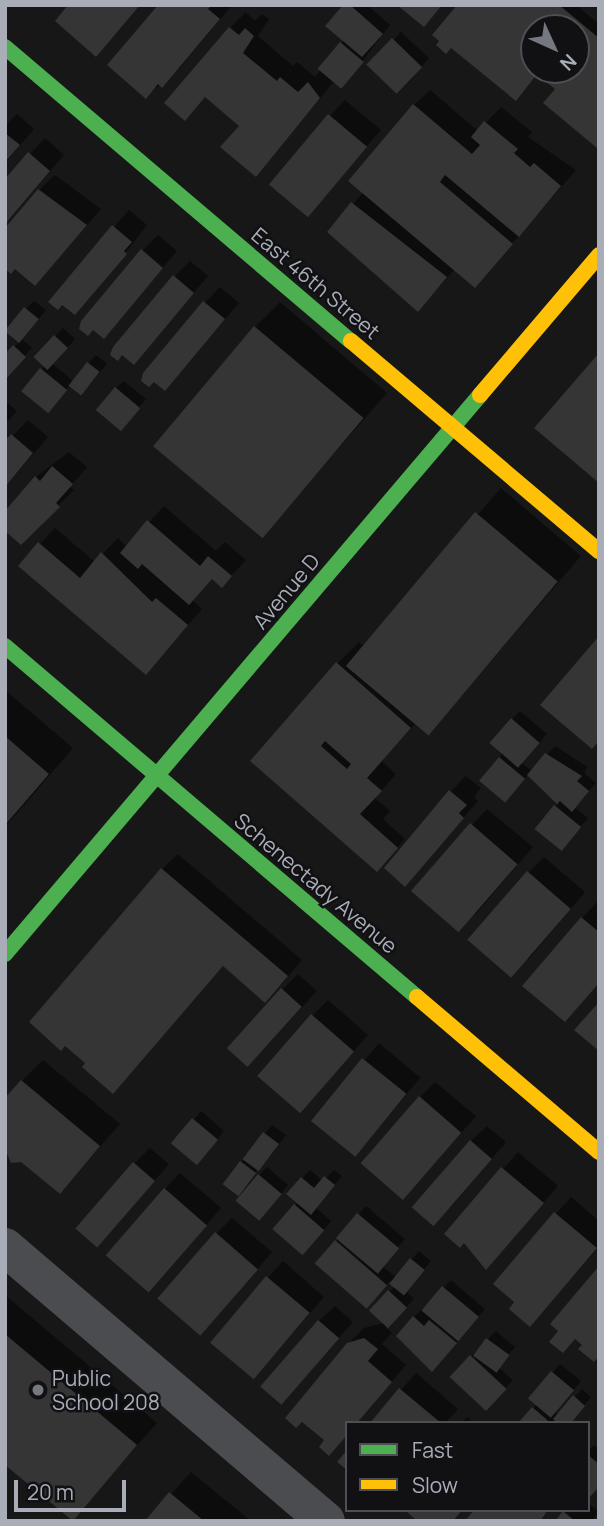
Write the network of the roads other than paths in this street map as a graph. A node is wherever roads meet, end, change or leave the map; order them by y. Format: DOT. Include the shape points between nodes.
graph roads {
  1 [pos="5,47"];
  2 [pos="599,255"];
  3 [pos="453,427"];
  4 [pos="599,551"];
  5 [pos="5,646"];
  6 [pos="157,776"];
  7 [pos="5,954"];
  8 [pos="599,1152"];
  9 [pos="5,1247"];
  10 [pos="326,1521"];
  1 -- 3 [label="street, East 46th Street"];
  2 -- 3 [label="street, Avenue D"];
  3 -- 4 [label="street, East 46th Street"];
  3 -- 6 [label="street, Avenue D"];
  5 -- 6 [label="street, Schenectady Avenue"];
  6 -- 7 [label="street, Avenue D"];
  6 -- 8 [label="street, Schenectady Avenue"];
  9 -- 10 [label="street"];
}
